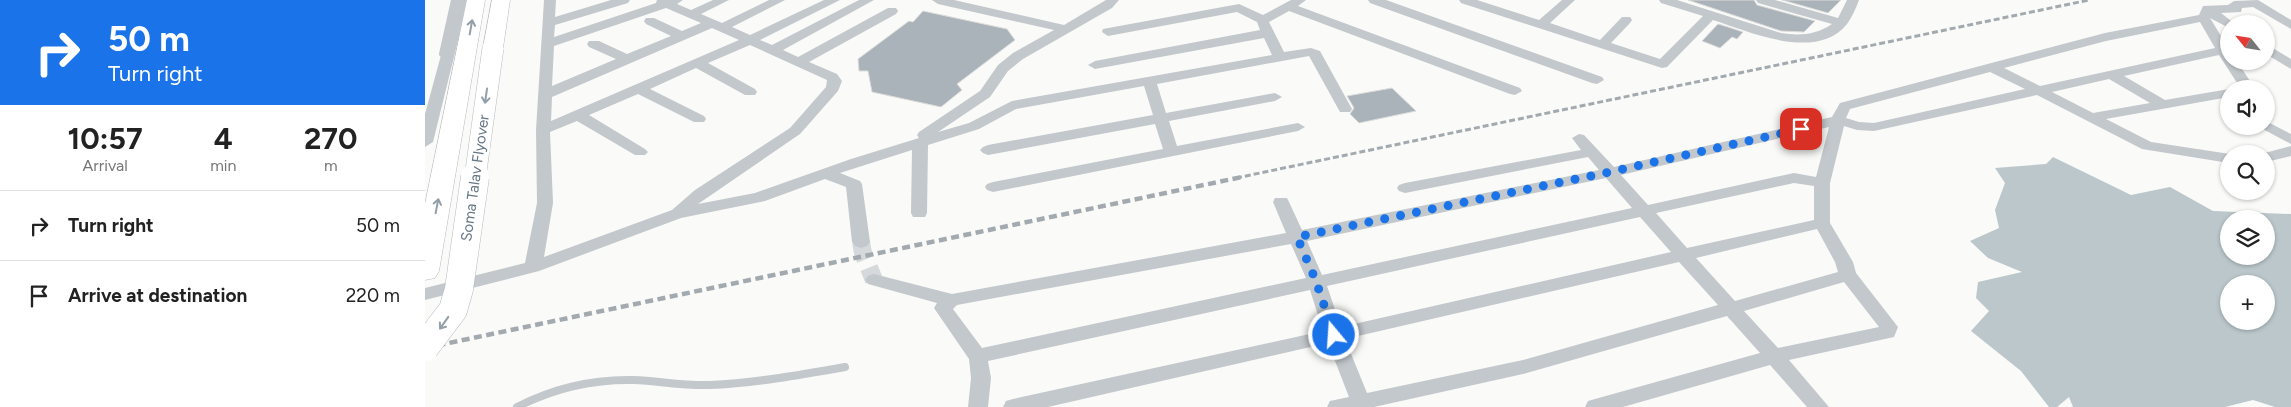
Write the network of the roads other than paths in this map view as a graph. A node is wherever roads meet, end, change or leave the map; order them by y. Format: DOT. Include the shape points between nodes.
graph roads {
  1 [pos="454,0"];
  2 [pos="462,0"];
  3 [pos="475,0"];
  4 [pos="501,0"];
  5 [pos="624,0"];
  6 [pos="723,0"];
  7 [pos="779,0"];
  8 [pos="834,0"];
  9 [pos="867,0"];
  10 [pos="938,0"];
  11 [pos="987,0"];
  12 [pos="1113,0"];
  13 [pos="1374,0"];
  14 [pos="1465,0"];
  15 [pos="1569,0"];
  16 [pos="1665,0"];
  17 [pos="1762,0"];
  18 [pos="1853,0"];
  19 [pos="553,1"];
  20 [pos="667,2"];
  21 [pos="2255,2"];
  22 [pos="1294,3"];
  23 [pos="1493,4"];
  24 [pos="974,8"];
  25 [pos="892,11"];
  26 [pos="2205,13"];
  27 [pos="691,14"];
  28 [pos="1711,15"];
  29 [pos="1626,20"];
  30 [pos="2220,20"];
  31 [pos="650,21"];
  32 [pos="548,23"];
  33 [pos="1841,23"];
  34 [pos="717,24"];
  35 [pos="1541,25"];
  36 [pos="2291,25"];
  37 [pos="1265,26"];
  38 [pos="1065,29"];
  39 [pos="1108,32"];
  40 [pos="681,36"];
  41 [pos="752,39"];
  42 [pos="2220,42"];
  43 [pos="547,44"];
  44 [pos="594,44"];
  45 [pos="1602,45"];
  46 [pos="2291,49"];
  47 [pos="773,50"];
  48 [pos="2275,50"];
  49 [pos="2275,55"];
  50 [pos="1279,57"];
  51 [pos="2220,57"];
  52 [pos="626,59"];
  53 [pos="799,62"];
  54 [pos="697,63"];
  55 [pos="1095,65"];
  56 [pos="2291,65"];
  57 [pos="1990,66"];
  58 [pos="2112,75"];
  59 [pos="1149,80"];
  60 [pos="1597,80"];
  61 [pos="638,88"];
  62 [pos="1515,91"];
  63 [pos="750,92"];
  64 [pos="2038,92"];
  65 [pos="546,94"];
  66 [pos="2220,95"];
  67 [pos="1275,97"];
  68 [pos="2165,106"];
  69 [pos="1345,109"];
  70 [pos="425,112"];
  71 [pos="578,114"];
  72 [pos="1161,118"];
  73 [pos="2090,118"];
  74 [pos="699,119"];
  75 [pos="1839,120"];
  76 [pos="1298,127"];
  77 [pos="543,130"];
  78 [pos="2275,130"];
  79 [pos="1579,138"];
  80 [pos="2291,140"];
  81 [pos="425,142"];
  82 [pos="914,144"];
  83 [pos="988,150"];
  84 [pos="2291,151"];
  85 [pos="640,152"];
  86 [pos="1171,152"];
  87 [pos="1592,152"];
  88 [pos="2275,155"];
  89 [pos="2220,157"];
  90 [pos="1610,172"];
  91 [pos="825,173"];
  92 [pos="1822,183"];
  93 [pos="993,187"];
  94 [pos="1405,188"];
  95 [pos="1281,202"];
  96 [pos="1643,210"];
  97 [pos="919,213"];
  98 [pos="677,214"];
  99 [pos="1823,223"];
  100 [pos="1297,237"];
  101 [pos="861,242"];
  102 [pos="1682,255"];
  103 [pos="533,267"];
  104 [pos="425,271"];
  105 [pos="1848,275"];
  106 [pos="874,280"];
  107 [pos="1316,281"];
  108 [pos="425,294"];
  109 [pos="952,300"];
  110 [pos="1729,308"];
  111 [pos="1334,335"];
  112 [pos="425,347"];
  113 [pos="978,356"];
  114 [pos="1775,356"];
  115 [pos="845,367"];
  116 [pos="1362,404"];
  117 [pos="517,407"];
  118 [pos="978,407"];
  119 [pos="1013,407"];
  120 [pos="1337,407"];
  121 [pos="1595,407"];
  122 [pos="1819,407"];
  1 -- 70 [label="lane" via="429,112"];
  2 -- 81 [label="street"];
  104 -- 3 [label="main road, Soma Talav Flyover, one-way"];
  4 -- 112 [label="main road, Soma Talav Flyover, one-way, bridge" via="460,282 453,310"];
  5 -- 32 [label="street"];
  6 -- 27 [label="street"];
  7 -- 34 [label="street"];
  8 -- 41 [label="street"];
  9 -- 47 [label="street"];
  10 -- 24 [label="street"];
  11 -- 24 [label="street"];
  12 -- 38 [label="street"];
  13 -- 60 [label="street"];
  14 -- 23 [label="street"];
  15 -- 35 [label="street"];
  16 -- 28 [label="street"];
  17 -- 33 [label="street"];
  18 -- 33 [label="street"];
  19 -- 32 [label="street"];
  20 -- 27 [label="street"];
  20 -- 43 [label="street"];
  21 -- 26 [label="street"];
  21 -- 36 [label="street"];
  22 -- 37 [label="street"];
  22 -- 62 [label="street"];
  23 -- 35 [label="street"];
  24 -- 38 [label="street"];
  25 -- 53 [label="street"];
  26 -- 30 [label="street"];
  26 -- 42 [label="street"];
  26 -- 57 [label="street"];
  27 -- 34 [label="street"];
  28 -- 33 [label="street" via="1794,39 1826,33"];
  28 -- 45 [label="street" via="1662,64"];
  29 -- 45 [label="street"];
  31 -- 40 [label="street"];
  32 -- 43 [label="street"];
  34 -- 40 [label="street"];
  34 -- 41 [label="street"];
  35 -- 45 [label="street"];
  37 -- 39 [label="street" via="1239,8"];
  37 -- 50 [label="street"];
  37 -- 55 [label="street"];
  38 -- 82 [label="street" via="1018,56 1003,68 975,103"];
  40 -- 52 [label="street"];
  41 -- 47 [label="street"];
  41 -- 54 [label="street"];
  43 -- 65 [label="street"];
  44 -- 52 [label="street"];
  46 -- 48 [label="street"];
  47 -- 53 [label="street"];
  49 -- 56 [label="street"];
  50 -- 59 [label="street"];
  50 -- 69 [label="street" via="1315,54"];
  51 -- 58 [label="street"];
  52 -- 65 [label="street"];
  53 -- 98 [label="street" via="832,78 835,81 833,88 795,131 701,194"];
  54 -- 61 [label="street"];
  54 -- 63 [label="street"];
  57 -- 64 [label="street"];
  57 -- 75 [label="street" via="1845,106"];
  58 -- 64 [label="street"];
  58 -- 68 [label="street"];
  59 -- 72 [label="street"];
  59 -- 82 [label="street" via="1012,105 974,126"];
  61 -- 71 [label="street"];
  61 -- 74 [label="street"];
  64 -- 73 [label="street"];
  64 -- 75 [label="street" via="1874,127"];
  65 -- 77 [label="street"];
  66 -- 68 [label="street"];
  67 -- 72 [label="street"];
  68 -- 73 [label="street"];
  71 -- 77 [label="street"];
  71 -- 85 [label="street"];
  72 -- 83 [label="street"];
  72 -- 86 [label="street"];
  73 -- 89 [label="street" via="2147,146"];
  75 -- 90 [label="street"];
  75 -- 92 [label="street"];
  76 -- 86 [label="street"];
  77 -- 103 [label="street" via="545,203"];
  78 -- 80 [label="street"];
  79 -- 87 [label="street"];
  82 -- 91 [label="street"];
  82 -- 97 [label="street"];
  84 -- 88 [label="street"];
  86 -- 93 [label="street"];
  87 -- 90 [label="street"];
  87 -- 94 [label="street"];
  90 -- 96 [label="street"];
  90 -- 100 [label="street"];
  91 -- 98 [label="street" via="759,197"];
  91 -- 101 [label="street" via="854,184"];
  92 -- 96 [label="street" via="1794,178"];
  92 -- 99 [label="street"];
  95 -- 100 [label="street"];
  96 -- 102 [label="street"];
  96 -- 107 [label="street"];
  98 -- 103 [label="street"];
  99 -- 102 [label="street"];
  99 -- 105 [label="street"];
  100 -- 107 [label="street"];
  100 -- 109 [label="street"];
  102 -- 110 [label="street"];
  102 -- 111 [label="street"];
  103 -- 108 [label="street"];
  105 -- 110 [label="street"];
  105 -- 114 [label="street" via="1889,327 1887,332"];
  106 -- 109 [label="street"];
  107 -- 111 [label="street"];
  107 -- 113 [label="street"];
  109 -- 113 [label="street" via="943,308"];
  110 -- 114 [label="street"];
  110 -- 116 [label="street" via="1523,367"];
  111 -- 116 [label="street"];
  111 -- 119 [label="street"];
  113 -- 118 [label="street" via="981,378"];
  114 -- 121 [label="street"];
  114 -- 122 [label="street"];
  115 -- 117 [label="lane" via="741,383 706,385 632,380 586,383 549,391"];
  116 -- 120 [label="street"];
}
